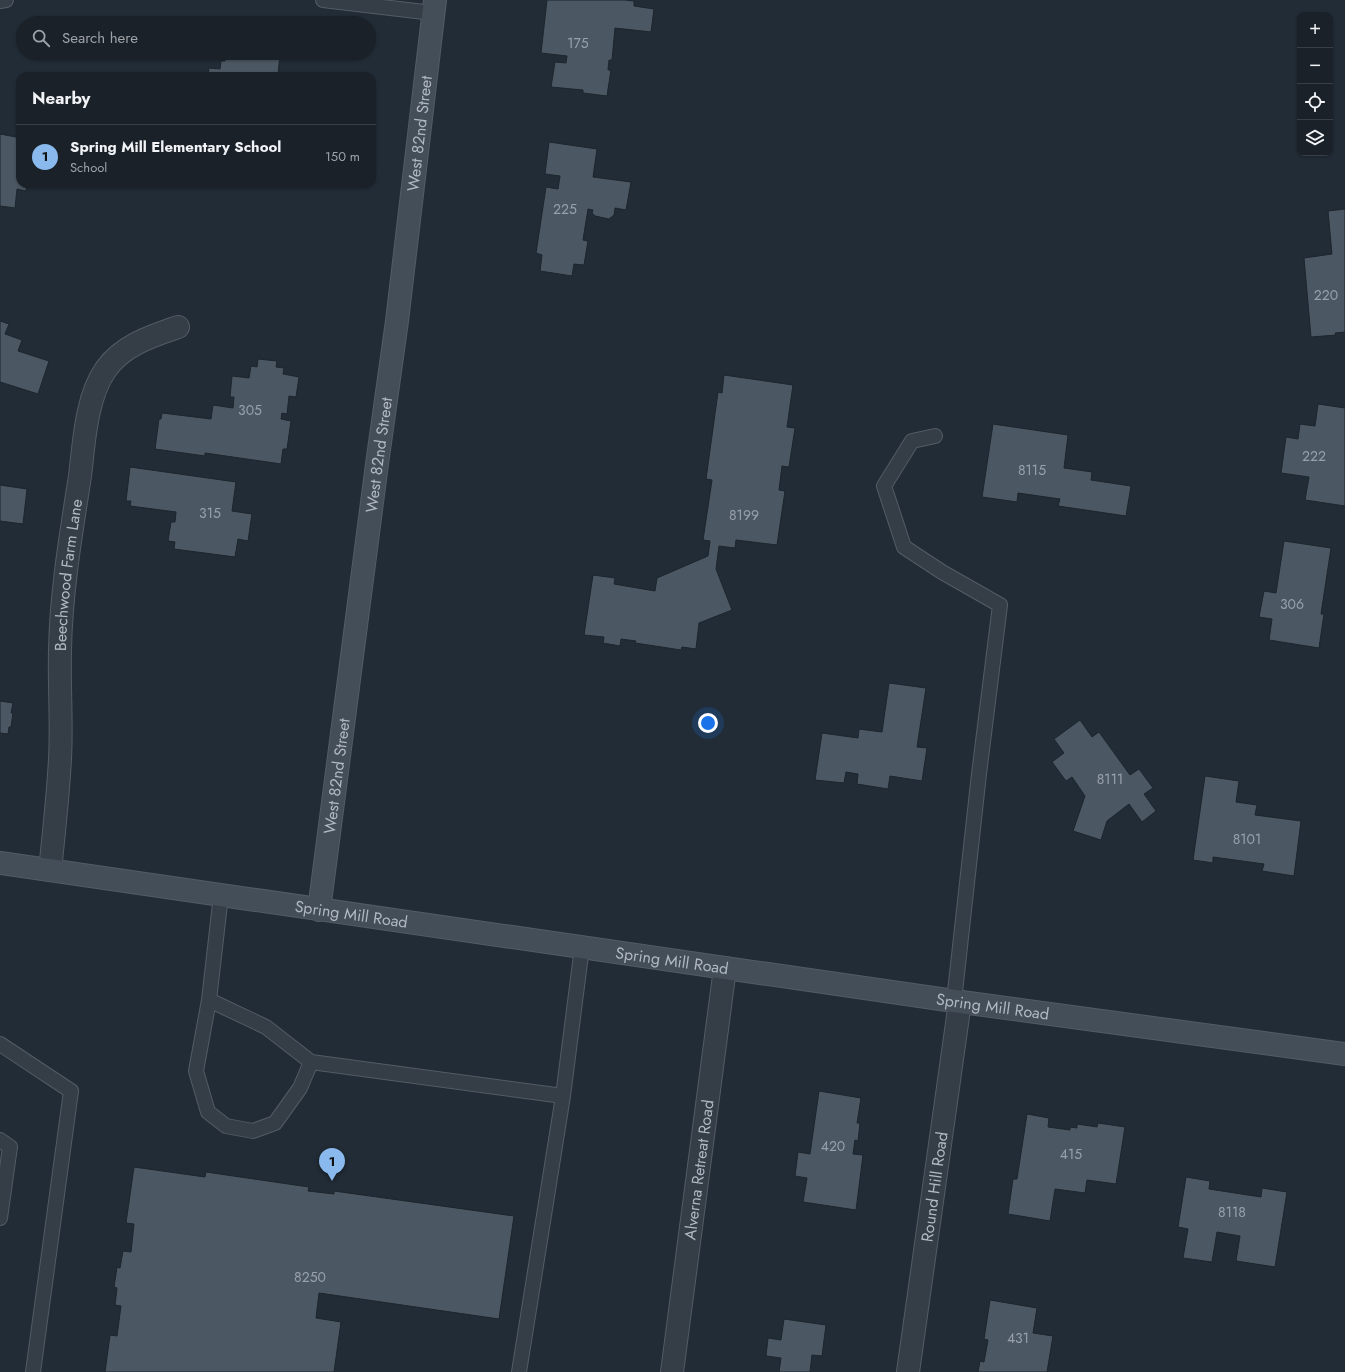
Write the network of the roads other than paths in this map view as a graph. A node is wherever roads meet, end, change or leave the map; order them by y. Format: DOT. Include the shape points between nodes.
graph roads {
  1 [pos="6,0"];
  2 [pos="324,0"];
  3 [pos="0,1"];
  4 [pos="434,6"];
  5 [pos="178,327"];
  6 [pos="935,436"];
  7 [pos="0,863"];
  8 [pos="50,870"];
  9 [pos="221,896"];
  10 [pos="319,910"];
  11 [pos="582,947"];
  12 [pos="725,968"];
  13 [pos="209,1000"];
  14 [pos="957,1002"];
  15 [pos="0,1044"];
  16 [pos="1345,1054"];
  17 [pos="311,1062"];
  18 [pos="563,1096"];
  19 [pos="0,1140"];
  20 [pos="0,1218"];
  21 [pos="33,1372"];
  22 [pos="520,1372"];
  23 [pos="672,1372"];
  24 [pos="908,1372"];
  1 -- 3 [label="lane"];
  2 -- 4 [label="lane"];
  4 -- 10 [label="street, West 82nd Street" via="397,321"];
  5 -- 8 [label="street, Beechwood Farm Lane" via="141,340 106,368 97,385 89,414 62,610 60,758"];
  6 -- 14 [label="lane" via="912,441 884,486 904,547 1000,605 978,774"];
  7 -- 8 [label="street, Spring Mill Road"];
  8 -- 9 [label="street, Spring Mill Road"];
  9 -- 10 [label="street, Spring Mill Road"];
  9 -- 13 [label="lane"];
  10 -- 11 [label="street, Spring Mill Road"];
  11 -- 12 [label="street, Spring Mill Road"];
  11 -- 18 [label="lane"];
  12 -- 14 [label="street, Spring Mill Road"];
  12 -- 23 [label="street, Alverna Retreat Road"];
  13 -- 17 [label="lane" via="266,1027"];
  13 -- 17 [label="lane" via="196,1071 208,1112 226,1126 253,1131 275,1123 300,1088"];
  14 -- 16 [label="street, Spring Mill Road"];
  14 -- 24 [label="street, Round Hill Road"];
  15 -- 21 [label="lane" via="71,1091"];
  17 -- 18 [label="lane"];
  18 -- 22 [label="lane"];
  19 -- 20 [label="lane" via="10,1147"];
}
